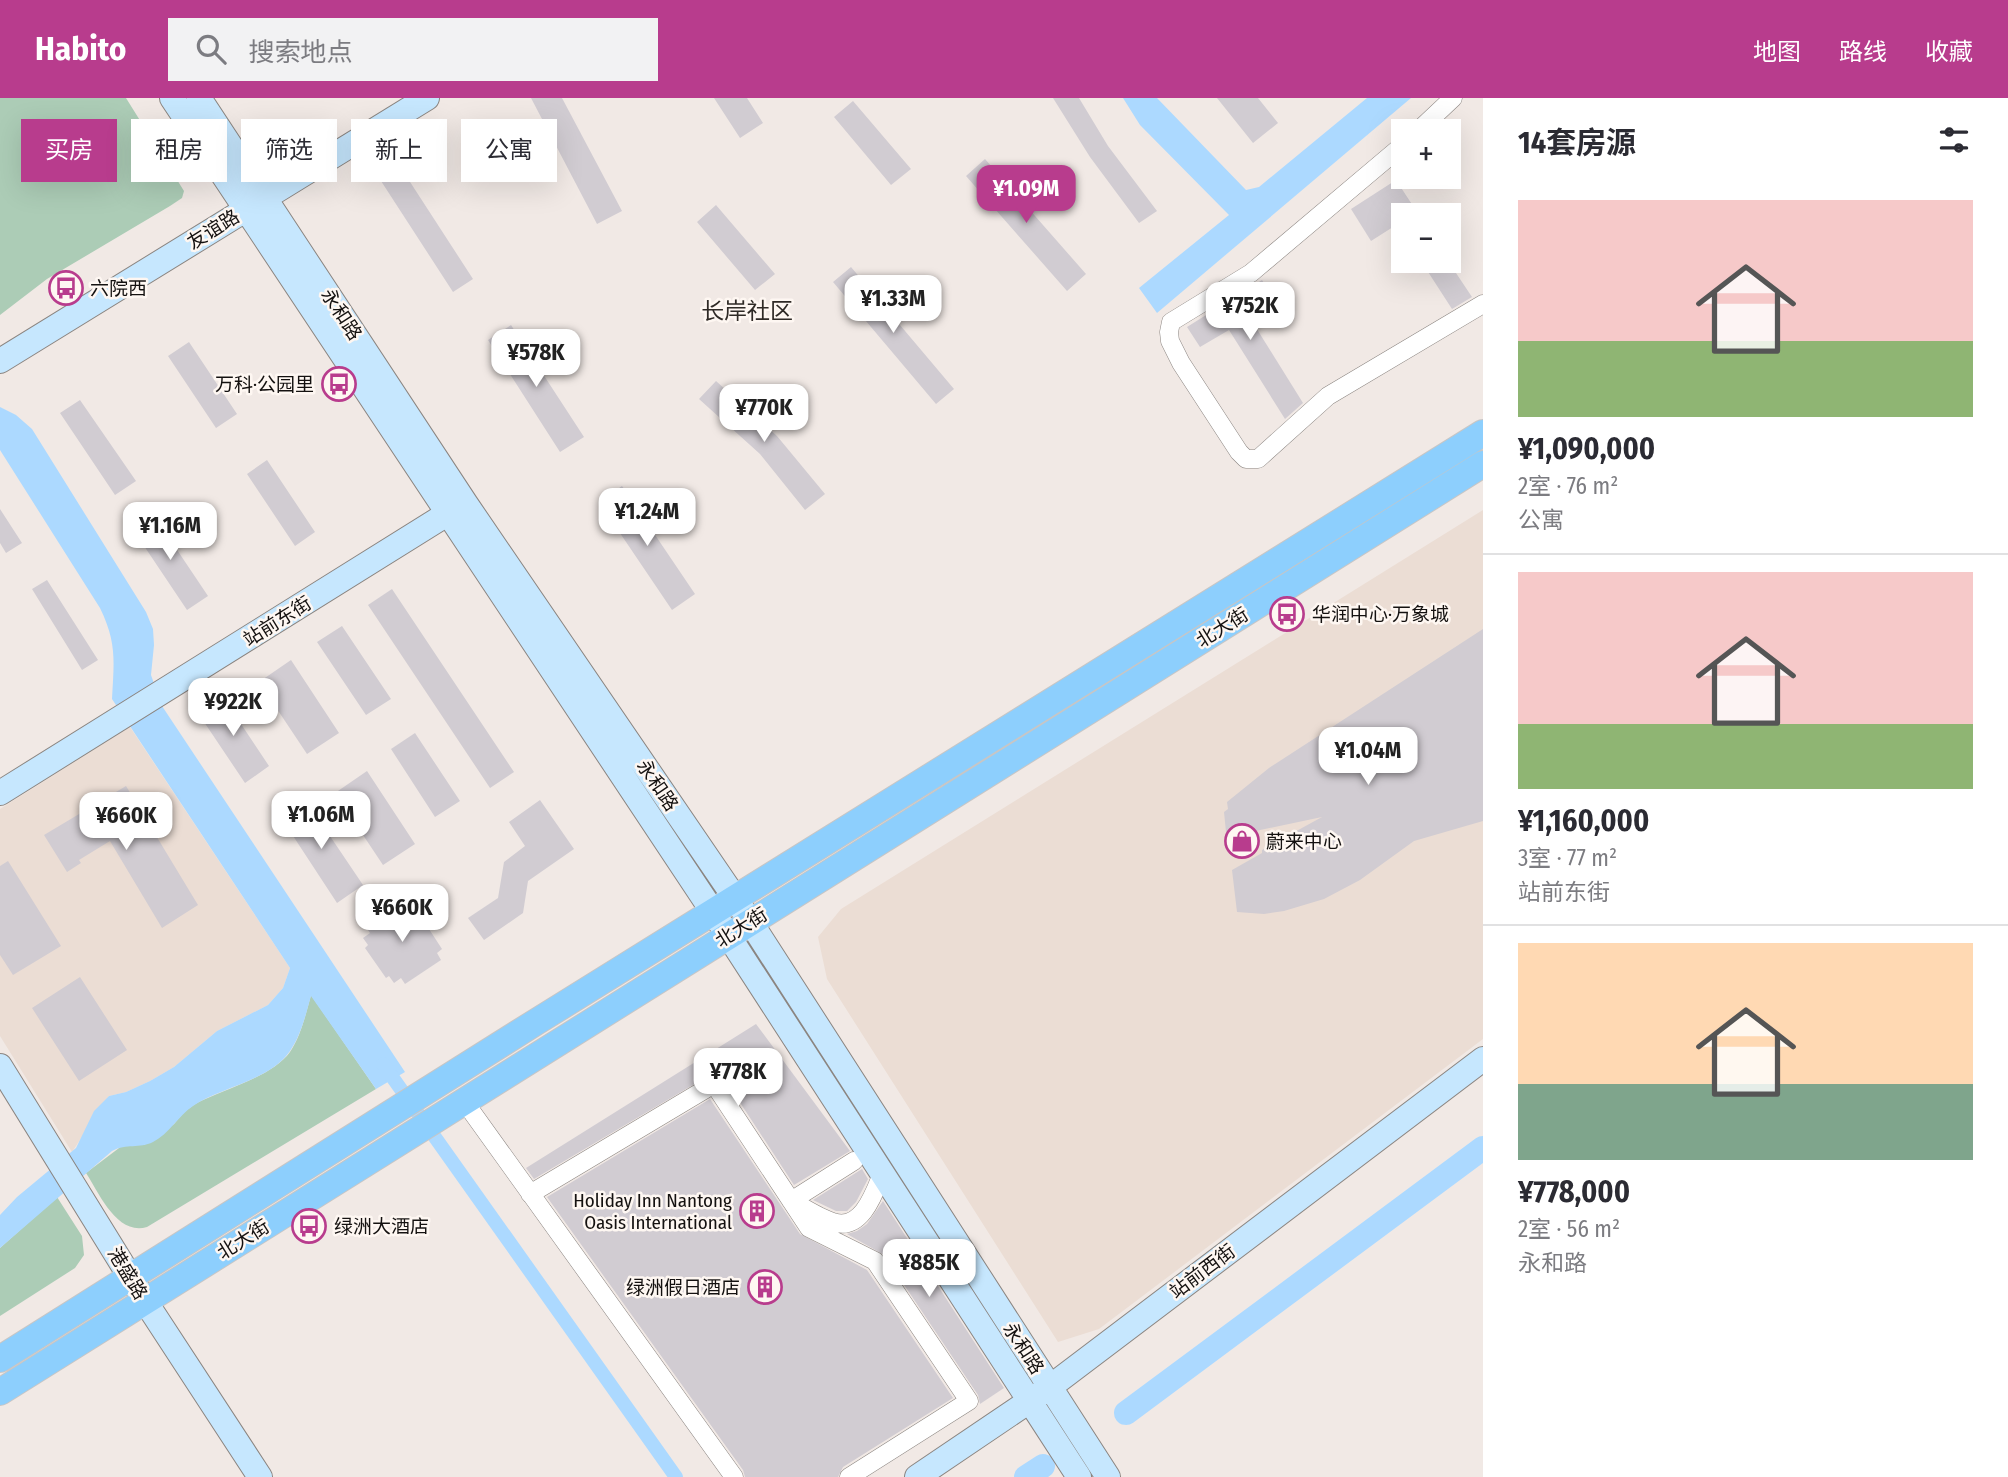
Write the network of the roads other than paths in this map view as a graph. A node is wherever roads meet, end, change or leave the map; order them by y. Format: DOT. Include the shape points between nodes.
graph roads {
  1 [pos="172,98"];
  2 [pos="199,98"];
  3 [pos="427,98"];
  4 [pos="1453,98"];
  5 [pos="1431,119"];
  6 [pos="1391,155"];
  7 [pos="256,204"];
  8 [pos="1483,304"];
  9 [pos="0,361"];
  10 [pos="1483,433"];
  11 [pos="1483,464"];
  12 [pos="447,514"];
  13 [pos="0,793"];
  14 [pos="736,898"];
  15 [pos="713,912"];
  16 [pos="738,928"];
  17 [pos="1483,1059"];
  18 [pos="0,1066"];
  19 [pos="453,1108"];
  20 [pos="854,1161"];
  21 [pos="882,1174"];
  22 [pos="530,1194"];
  23 [pos="791,1201"];
  24 [pos="131,1277"];
  25 [pos="145,1301"];
  26 [pos="0,1359"];
  27 [pos="1049,1387"];
  28 [pos="0,1392"];
  29 [pos="1028,1400"];
  30 [pos="260,1477"];
  31 [pos="734,1477"];
  32 [pos="849,1477"];
  33 [pos="917,1477"];
  34 [pos="1079,1477"];
  35 [pos="1108,1477"];
  1 -- 7 [label="main road, 永和路"];
  2 -- 7 [label="main road, 永和路"];
  3 -- 7 [label="main road, 友谊路"];
  4 -- 5 [label="street"];
  6 -- 8 [label="street" via="1251,273 1171,322 1169,332 1176,352 1239,452 1247,459 1258,459 1328,396"];
  7 -- 9 [label="main road, 友谊路"];
  7 -- 12 [label="main road, 永和路"];
  7 -- 14 [label="main road, 永和路"];
  10 -- 14 [label="main road, 北大街"];
  11 -- 16 [label="main road, 北大街"];
  12 -- 13 [label="main road, 站前东街"];
  12 -- 15 [label="main road, 永和路"];
  14 -- 15 [label="main road, 北大街"];
  14 -- 16 [label="main road, 永和路"];
  15 -- 16 [label="main road, 永和路"];
  15 -- 24 [label="main road, 北大街"];
  16 -- 19 [label="main road, 北大街"];
  16 -- 21 [label="main road, 永和路"];
  16 -- 27 [label="main road, 永和路"];
  17 -- 27 [label="main road, 站前西街"];
  18 -- 24 [label="main road, 港盛路"];
  19 -- 22 [label="street"];
  19 -- 25 [label="main road, 北大街"];
  20 -- 23 [label="street"];
  21 -- 23 [label="street" via="863,1213 846,1224 834,1223"];
  21 -- 29 [label="main road, 永和路"];
  22 -- 23 [label="street" via="714,1084"];
  22 -- 31 [label="street"];
  23 -- 32 [label="street" via="809,1228 875,1261 969,1401"];
  24 -- 25 [label="main road, 港盛路"];
  24 -- 26 [label="main road, 北大街"];
  25 -- 28 [label="main road, 北大街"];
  25 -- 30 [label="main road, 港盛路"];
  27 -- 29 [label="main road, 站前西街"];
  27 -- 35 [label="main road, 永和路"];
  29 -- 33 [label="main road, 站前西街"];
  29 -- 34 [label="main road, 永和路"];
}
